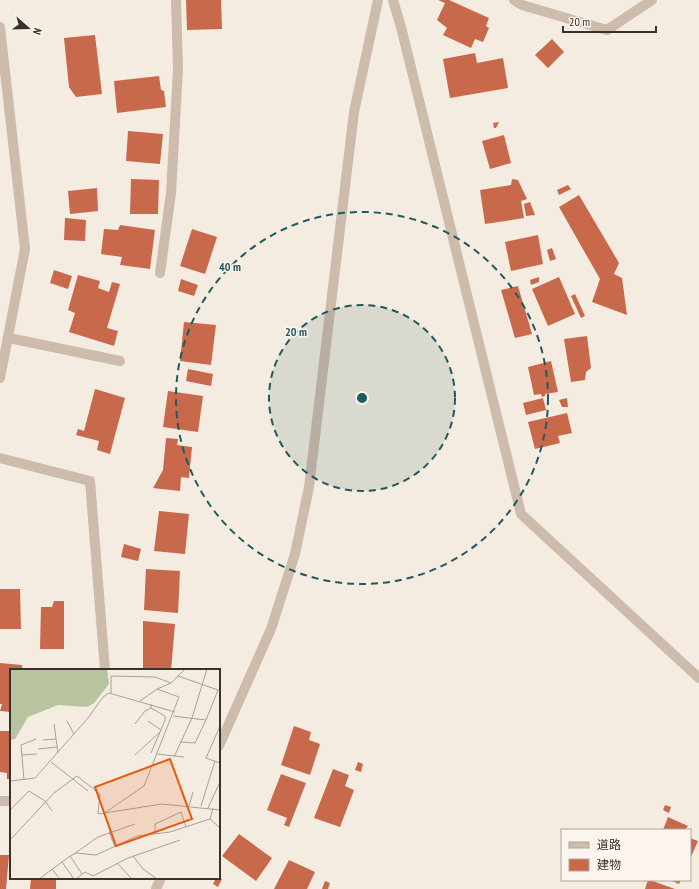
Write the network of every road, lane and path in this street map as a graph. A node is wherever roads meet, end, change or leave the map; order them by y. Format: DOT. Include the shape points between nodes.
graph roads {
  1 [pos="176,0"];
  2 [pos="378,0"];
  3 [pos="393,0"];
  4 [pos="514,0"];
  5 [pos="652,0"];
  6 [pos="0,27"];
  7 [pos="160,273"];
  8 [pos="9,338"];
  9 [pos="120,361"];
  10 [pos="0,378"];
  11 [pos="0,458"];
  12 [pos="105,669"];
  13 [pos="699,678"];
  14 [pos="220,744"];
  15 [pos="161,879"];
  16 [pos="156,889"];
  1 -- 7 [label="street" via="178,69 172,178"];
  2 -- 14 [label="street" via="354,112 309,486 295,554 271,629"];
  3 -- 13 [label="street" via="521,514"];
  4 -- 5 [label="street" via="522,5 606,30"];
  6 -- 8 [label="street" via="25,249"];
  8 -- 9 [label="street"];
  8 -- 10 [label="street"];
  11 -- 12 [label="street" via="90,481"];
  15 -- 16 [label="street"];
}
